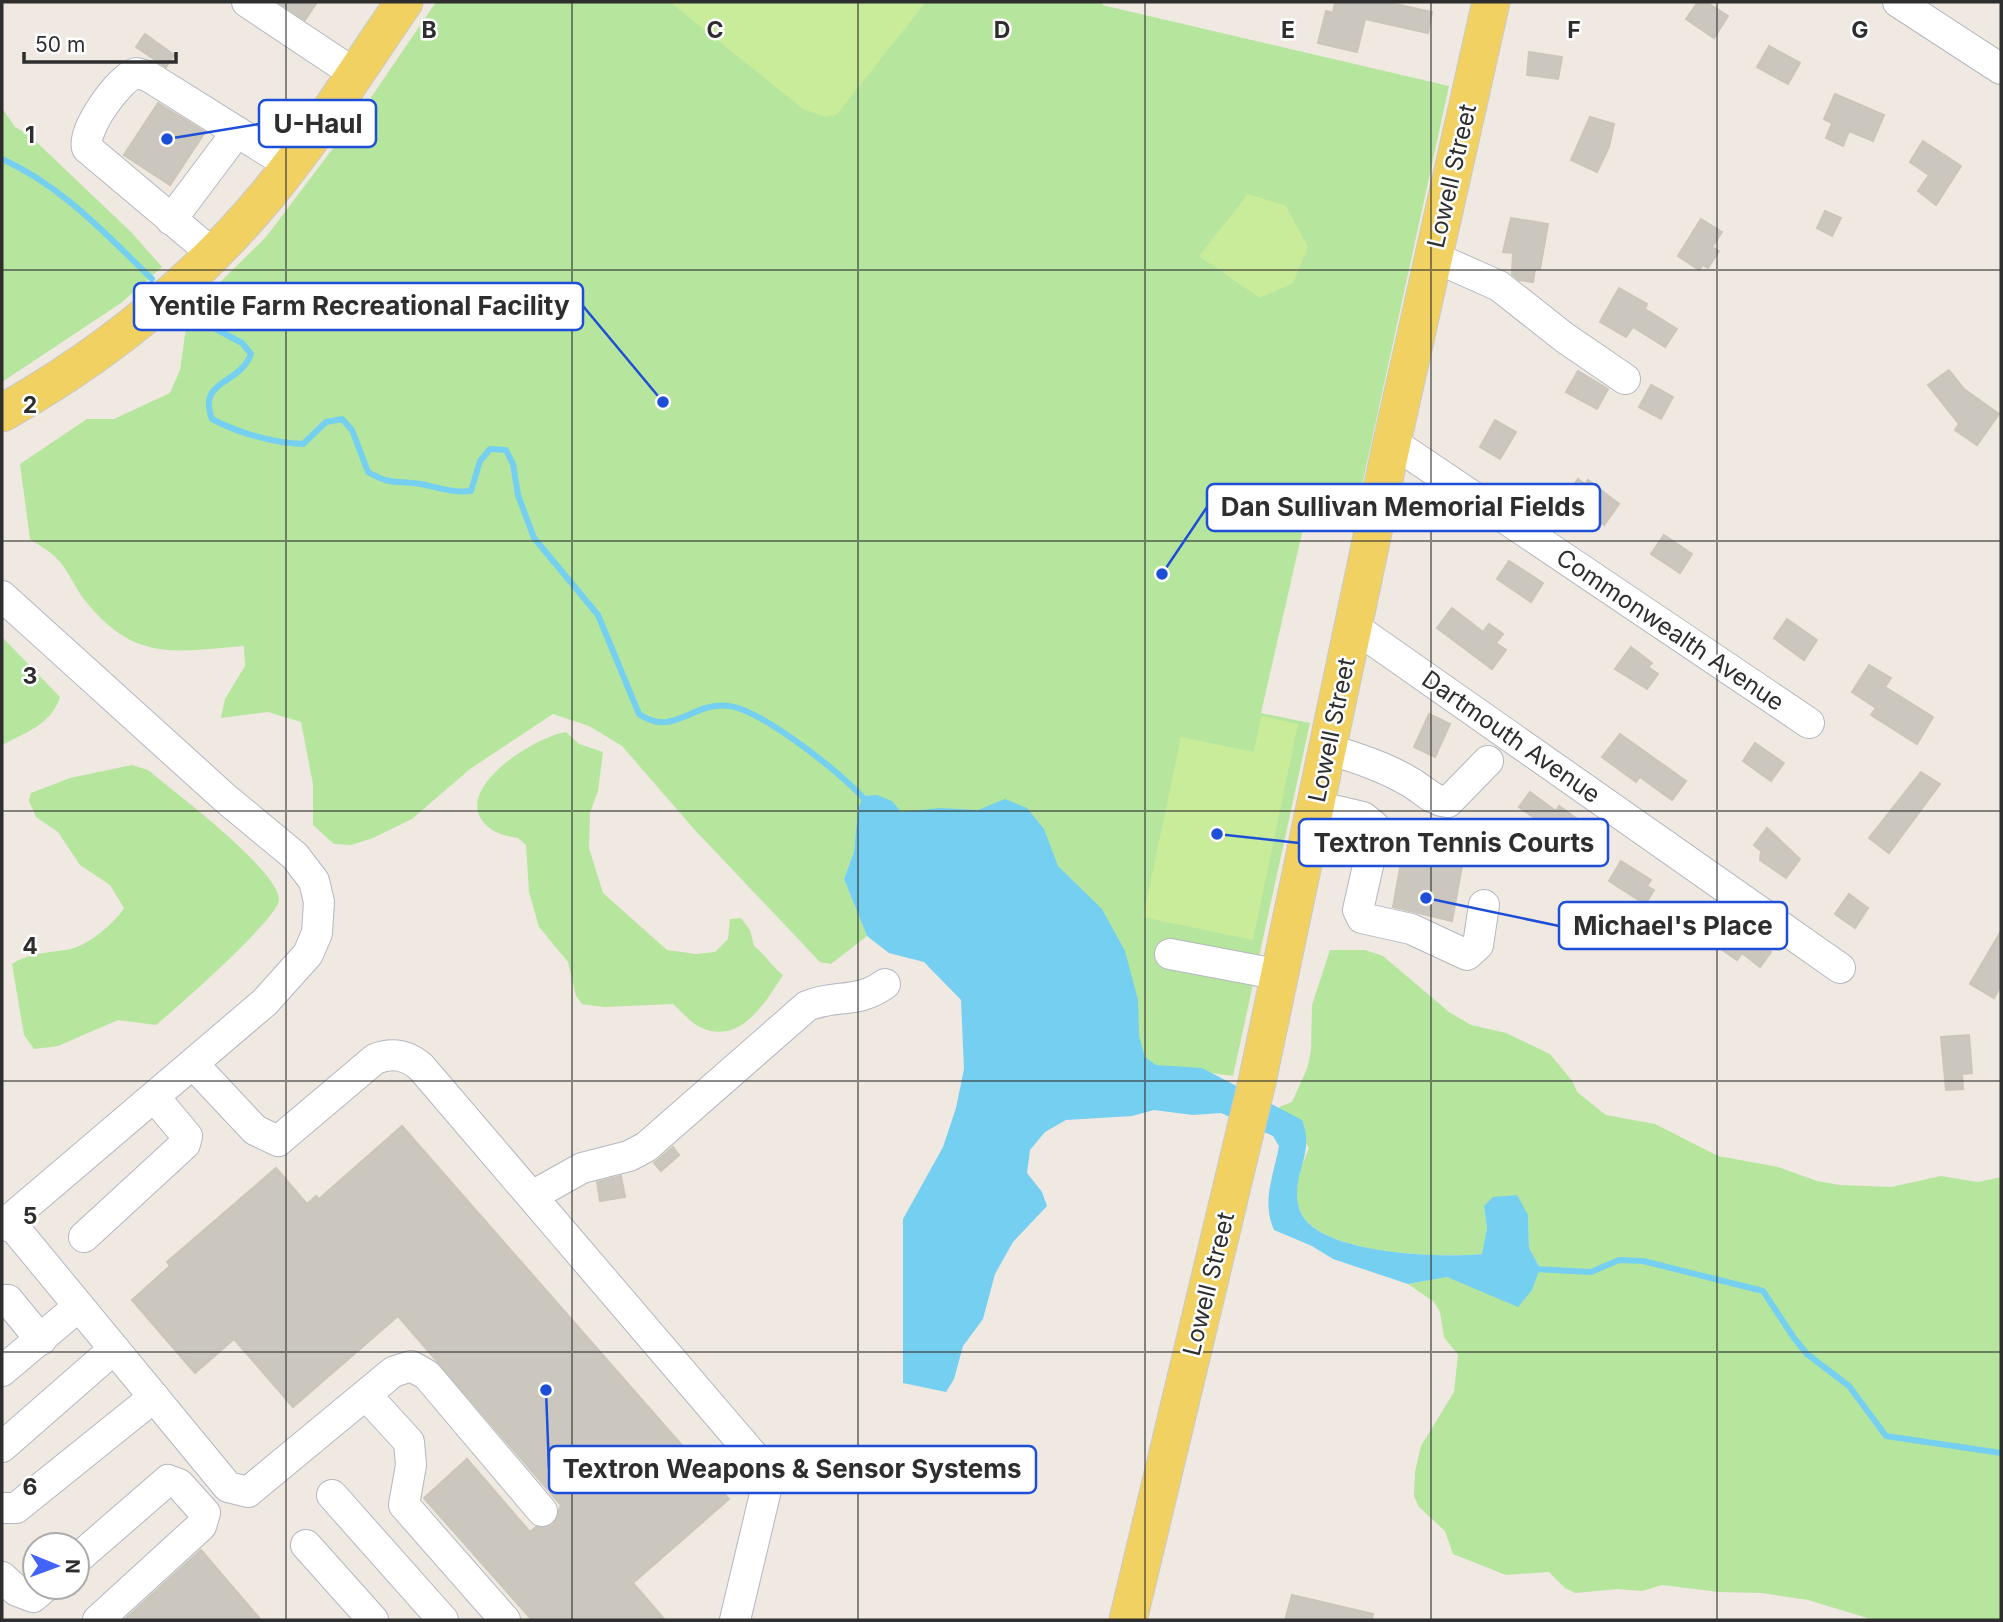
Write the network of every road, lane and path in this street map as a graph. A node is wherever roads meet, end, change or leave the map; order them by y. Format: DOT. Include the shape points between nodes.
graph roads {
  1 [pos="247,2"];
  2 [pos="404,2"];
  3 [pos="1491,2"];
  4 [pos="1898,2"];
  5 [pos="2001,69"];
  6 [pos="355,74"];
  7 [pos="237,132"];
  8 [pos="290,165"];
  9 [pos="171,220"];
  10 [pos="213,254"];
  11 [pos="1434,257"];
  12 [pos="1625,379"];
  13 [pos="2,414"];
  14 [pos="1392,442"];
  15 [pos="2,596"];
  16 [pos="1354,627"];
  17 [pos="1809,723"];
  18 [pos="1328,749"];
  19 [pos="1488,761"];
  20 [pos="1317,806"];
  21 [pos="1484,905"];
  22 [pos="1170,954"];
  23 [pos="1840,968"];
  24 [pos="1281,975"];
  25 [pos="885,984"];
  26 [pos="194,1065"];
  27 [pos="155,1098"];
  28 [pos="532,1196"];
  29 [pos="5,1223"];
  30 [pos="84,1237"];
  31 [pos="2,1300"];
  32 [pos="79,1306"];
  33 [pos="41,1340"];
  34 [pos="114,1349"];
  35 [pos="2,1371"];
  36 [pos="366,1395"];
  37 [pos="154,1397"];
  38 [pos="2,1447"];
  39 [pos="332,1495"];
  40 [pos="2,1508"];
  41 [pos="542,1511"];
  42 [pos="306,1545"];
  43 [pos="91,1547"];
  44 [pos="2,1577"];
  45 [pos="21,1592"];
  46 [pos="98,1620"];
  47 [pos="373,1620"];
  48 [pos="443,1620"];
  49 [pos="505,1620"];
  50 [pos="735,1620"];
  51 [pos="1128,1620"];
  1 -- 6 [label="street"];
  2 -- 6 [label="main road"];
  3 -- 11 [label="main road, Lowell Street"];
  4 -- 5 [label="street"];
  6 -- 8 [label="main road"];
  7 -- 8 [label="street"];
  7 -- 9 [label="street"];
  7 -- 9 [label="street" via="144,74 123,80 86,132 87,148"];
  8 -- 10 [label="main road"];
  9 -- 10 [label="street"];
  10 -- 13 [label="main road" via="121,336"];
  11 -- 12 [label="street" via="1499,286"];
  11 -- 14 [label="main road, Lowell Street"];
  14 -- 16 [label="main road, Lowell Street"];
  14 -- 17 [label="street, Commonwealth Avenue"];
  15 -- 26 [label="street" via="295,856 314,881 319,912 308,954 265,1002"];
  16 -- 18 [label="main road, Lowell Street"];
  16 -- 23 [label="street, Dartmouth Avenue"];
  18 -- 19 [label="street" via="1363,760 1410,782 1437,801 1448,802"];
  18 -- 20 [label="main road, Lowell Street"];
  20 -- 21 [label="street" via="1363,817 1374,826 1358,910 1362,918 1410,929 1467,955 1478,945"];
  20 -- 24 [label="main road, Lowell Street"];
  22 -- 24 [label="street"];
  24 -- 51 [label="main road, Lowell Street"];
  25 -- 28 [label="street" via="862,998 829,999 807,1006 646,1147 582,1168"];
  26 -- 27 [label="street"];
  26 -- 28 [label="street" via="255,1130 278,1141 375,1059 396,1055 410,1059"];
  27 -- 29 [label="street"];
  27 -- 30 [label="street" via="187,1136 185,1144"];
  28 -- 50 [label="street" via="762,1467 765,1498"];
  29 -- 32 [label="street"];
  31 -- 33 [label="street" via="8,1300"];
  32 -- 33 [label="street"];
  32 -- 34 [label="street"];
  33 -- 35 [label="street"];
  34 -- 37 [label="street"];
  34 -- 38 [label="street"];
  36 -- 37 [label="street" via="248,1492 228,1487"];
  36 -- 41 [label="street" via="397,1369 411,1366 424,1371"];
  36 -- 49 [label="street" via="409,1442 411,1465 404,1506"];
  37 -- 40 [label="street" via="16,1508"];
  39 -- 48 [label="street"];
  42 -- 47 [label="street"];
  43 -- 46 [label="street" via="168,1480 179,1484 205,1513 201,1526"];
  44 -- 45 [label="street"];
}
